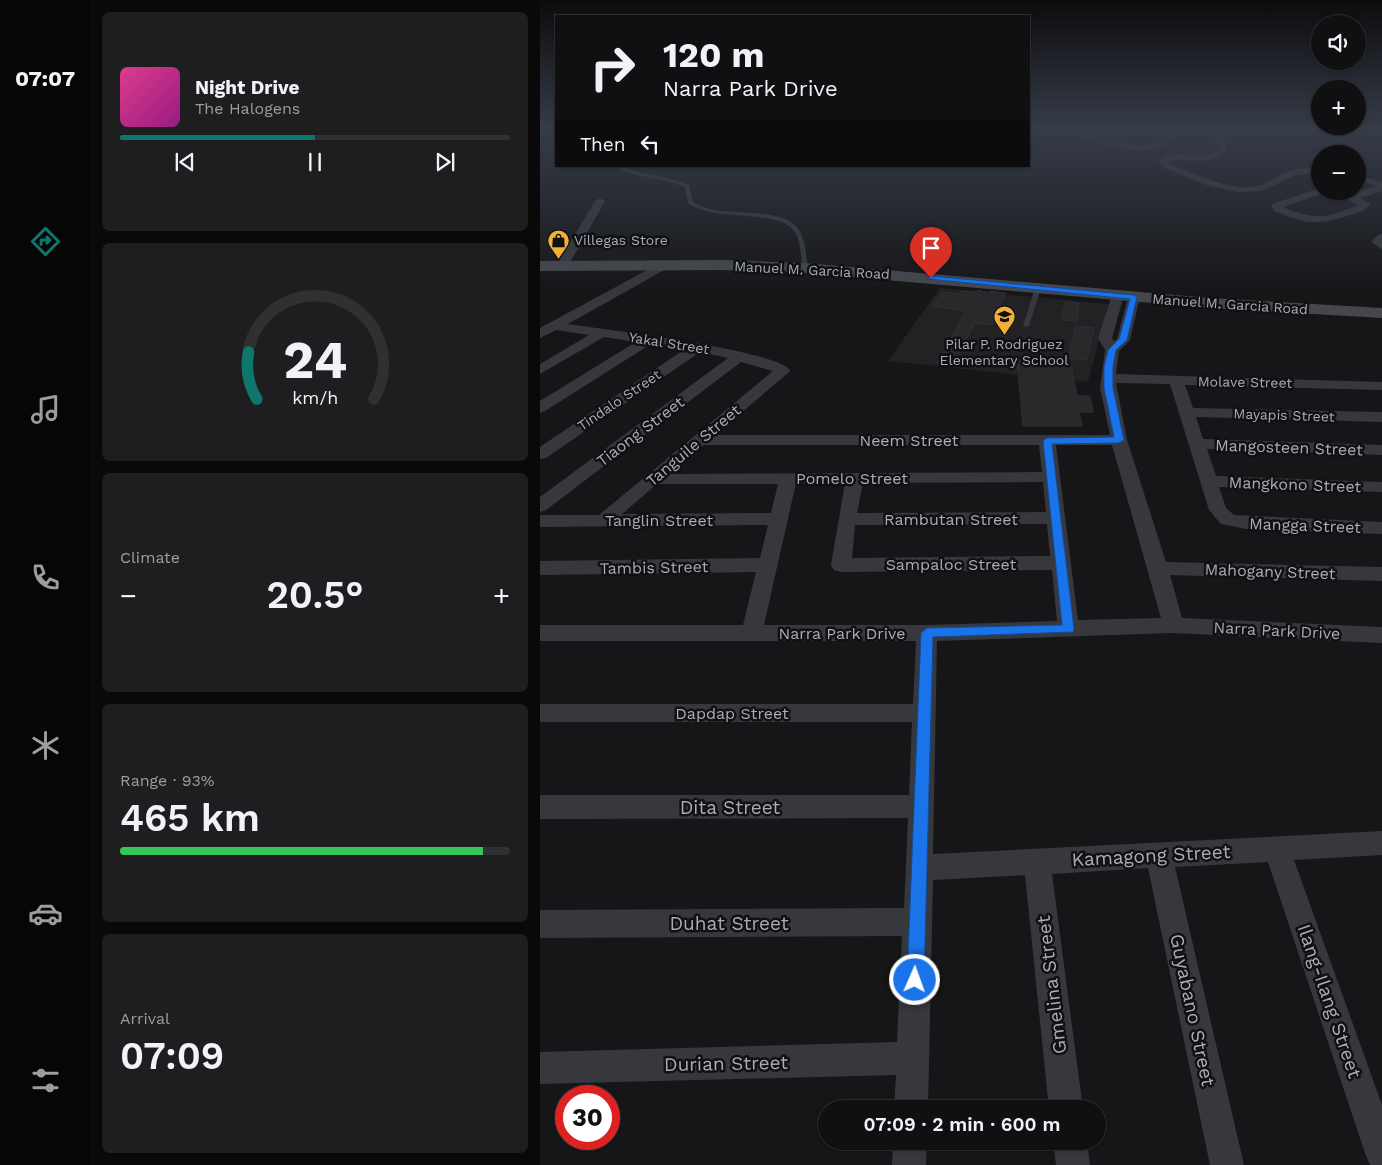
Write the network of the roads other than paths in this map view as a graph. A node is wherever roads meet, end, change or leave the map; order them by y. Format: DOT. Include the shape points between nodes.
graph roads {
  1 [pos="681,183"];
  2 [pos="1215,183"];
  3 [pos="1273,183"];
  4 [pos="1382,187"];
  5 [pos="1366,192"];
  6 [pos="1311,194"];
  7 [pos="1358,200"];
  8 [pos="600,201"];
  9 [pos="1382,237"];
  10 [pos="1382,246"];
  11 [pos="540,266"];
  12 [pos="562,266"];
  13 [pos="654,266"];
  14 [pos="805,268"];
  15 [pos="1038,288"];
  16 [pos="1126,296"];
  17 [pos="1382,313"];
  18 [pos="1026,326"];
  19 [pos="546,327"];
  20 [pos="602,333"];
  21 [pos="540,334"];
  22 [pos="650,339"];
  23 [pos="698,346"];
  24 [pos="740,356"];
  25 [pos="540,370"];
  26 [pos="783,370"];
  27 [pos="1108,378"];
  28 [pos="1176,380"];
  29 [pos="1382,386"];
  30 [pos="540,408"];
  31 [pos="1186,412"];
  32 [pos="1382,418"];
  33 [pos="699,440"];
  34 [pos="1119,440"];
  35 [pos="1047,441"];
  36 [pos="1196,444"];
  37 [pos="1382,450"];
  38 [pos="540,454"];
  39 [pos="1051,477"];
  40 [pos="855,478"];
  41 [pos="653,479"];
  42 [pos="788,479"];
  43 [pos="1208,482"];
  44 [pos="1382,487"];
  45 [pos="540,506"];
  46 [pos="1056,518"];
  47 [pos="779,519"];
  48 [pos="847,519"];
  49 [pos="604,520"];
  50 [pos="540,522"];
  51 [pos="1382,528"];
  52 [pos="1061,564"];
  53 [pos="768,565"];
  54 [pos="540,568"];
  55 [pos="1158,568"];
  56 [pos="1382,574"];
  57 [pos="1173,625"];
  58 [pos="1068,629"];
  59 [pos="752,632"];
  60 [pos="927,633"];
  61 [pos="540,634"];
  62 [pos="1382,635"];
  63 [pos="540,713"];
  64 [pos="924,713"];
  65 [pos="921,806"];
  66 [pos="540,807"];
  67 [pos="1382,843"];
  68 [pos="1277,849"];
  69 [pos="1159,855"];
  70 [pos="1037,861"];
  71 [pos="919,868"];
  72 [pos="917,922"];
  73 [pos="540,924"];
  74 [pos="912,1058"];
  75 [pos="540,1068"];
  76 [pos="911,1100"];
  77 [pos="1065,1100"];
  78 [pos="910,1150"];
  79 [pos="1071,1150"];
  80 [pos="1382,1153"];
  81 [pos="909,1165"];
  82 [pos="1073,1165"];
  83 [pos="1227,1165"];
  1 -- 14 [label="lane" via="687,186 692,203 703,209 790,223 802,242"];
  2 -- 3 [label="street" via="1256,189"];
  4 -- 5 [label="street"];
  6 -- 7 [label="street" via="1276,206 1314,222 1366,204"];
  8 -- 12 [label="street"];
  9 -- 10 [label="street" via="1376,242"];
  11 -- 12 [label="main road, Manuel M. Garcia Road"];
  12 -- 13 [label="main road, Manuel M. Garcia Road"];
  13 -- 14 [label="main road, Manuel M. Garcia Road"];
  13 -- 19 [label="street"];
  14 -- 15 [label="main road, Manuel M. Garcia Road"];
  15 -- 16 [label="main road, Manuel M. Garcia Road"];
  15 -- 18 [label="lane"];
  16 -- 17 [label="main road, Manuel M. Garcia Road"];
  16 -- 27 [label="street" via="1123,340 1112,350"];
  19 -- 20 [label="street, Yakal Street"];
  19 -- 21 [label="street"];
  20 -- 22 [label="street, Yakal Street"];
  20 -- 25 [label="street"];
  22 -- 23 [label="street, Yakal Street"];
  22 -- 30 [label="street"];
  23 -- 24 [label="street, Yakal Street"];
  23 -- 38 [label="street, Tindalo Street"];
  24 -- 26 [label="street, Yakal Street"];
  24 -- 45 [label="street, Tiaong Street"];
  26 -- 33 [label="street, Tanguile Street"];
  27 -- 28 [label="street, Molave Street"];
  27 -- 34 [label="street"];
  28 -- 29 [label="street, Molave Street"];
  28 -- 31 [label="street"];
  31 -- 32 [label="street, Mayapis Street"];
  31 -- 36 [label="street"];
  33 -- 35 [label="street, Neem Street"];
  33 -- 41 [label="street, Tanguile Street"];
  34 -- 35 [label="street, Neem Street"];
  34 -- 55 [label="street"];
  35 -- 39 [label="street"];
  36 -- 37 [label="street, Mangosteen Street"];
  36 -- 43 [label="street"];
  39 -- 40 [label="street, Pomelo Street"];
  39 -- 46 [label="street"];
  40 -- 42 [label="street, Pomelo Street"];
  40 -- 48 [label="street"];
  41 -- 42 [label="street, Pomelo Street"];
  41 -- 49 [label="street, Tanguile Street"];
  42 -- 47 [label="street"];
  43 -- 44 [label="street, Mangkono Street"];
  43 -- 51 [label="street, Mangga Street" via="1218,510 1228,520"];
  46 -- 48 [label="street, Rambutan Street"];
  46 -- 52 [label="street"];
  47 -- 49 [label="street, Tanglin Street"];
  47 -- 53 [label="street"];
  48 -- 52 [label="street, Sampaloc Street" via="841,565"];
  49 -- 50 [label="street, Tanglin Street"];
  52 -- 58 [label="street"];
  53 -- 54 [label="street, Tambis Street"];
  53 -- 59 [label="street"];
  55 -- 56 [label="street, Mahogany Street"];
  55 -- 57 [label="street"];
  57 -- 58 [label="street, Narra Park Drive"];
  57 -- 62 [label="street, Narra Park Drive"];
  58 -- 60 [label="street, Narra Park Drive"];
  59 -- 60 [label="street, Narra Park Drive"];
  59 -- 61 [label="street, Narra Park Drive"];
  60 -- 64 [label="street"];
  63 -- 64 [label="street, Dapdap Street"];
  64 -- 65 [label="street"];
  65 -- 66 [label="street, Dita Street"];
  65 -- 71 [label="street"];
  67 -- 68 [label="street, Kamagong Street"];
  68 -- 69 [label="street, Kamagong Street"];
  68 -- 80 [label="street, Ilang-Ilang Street"];
  69 -- 70 [label="street, Kamagong Street"];
  69 -- 83 [label="street, Guyabano Street"];
  70 -- 71 [label="street, Kamagong Street"];
  70 -- 77 [label="street, Gmelina Street"];
  71 -- 72 [label="street"];
  72 -- 73 [label="street, Duhat Street"];
  72 -- 74 [label="street"];
  74 -- 75 [label="street, Durian Street"];
  74 -- 76 [label="street"];
  78 -- 81 [label="street"];
  79 -- 82 [label="street"];
}
